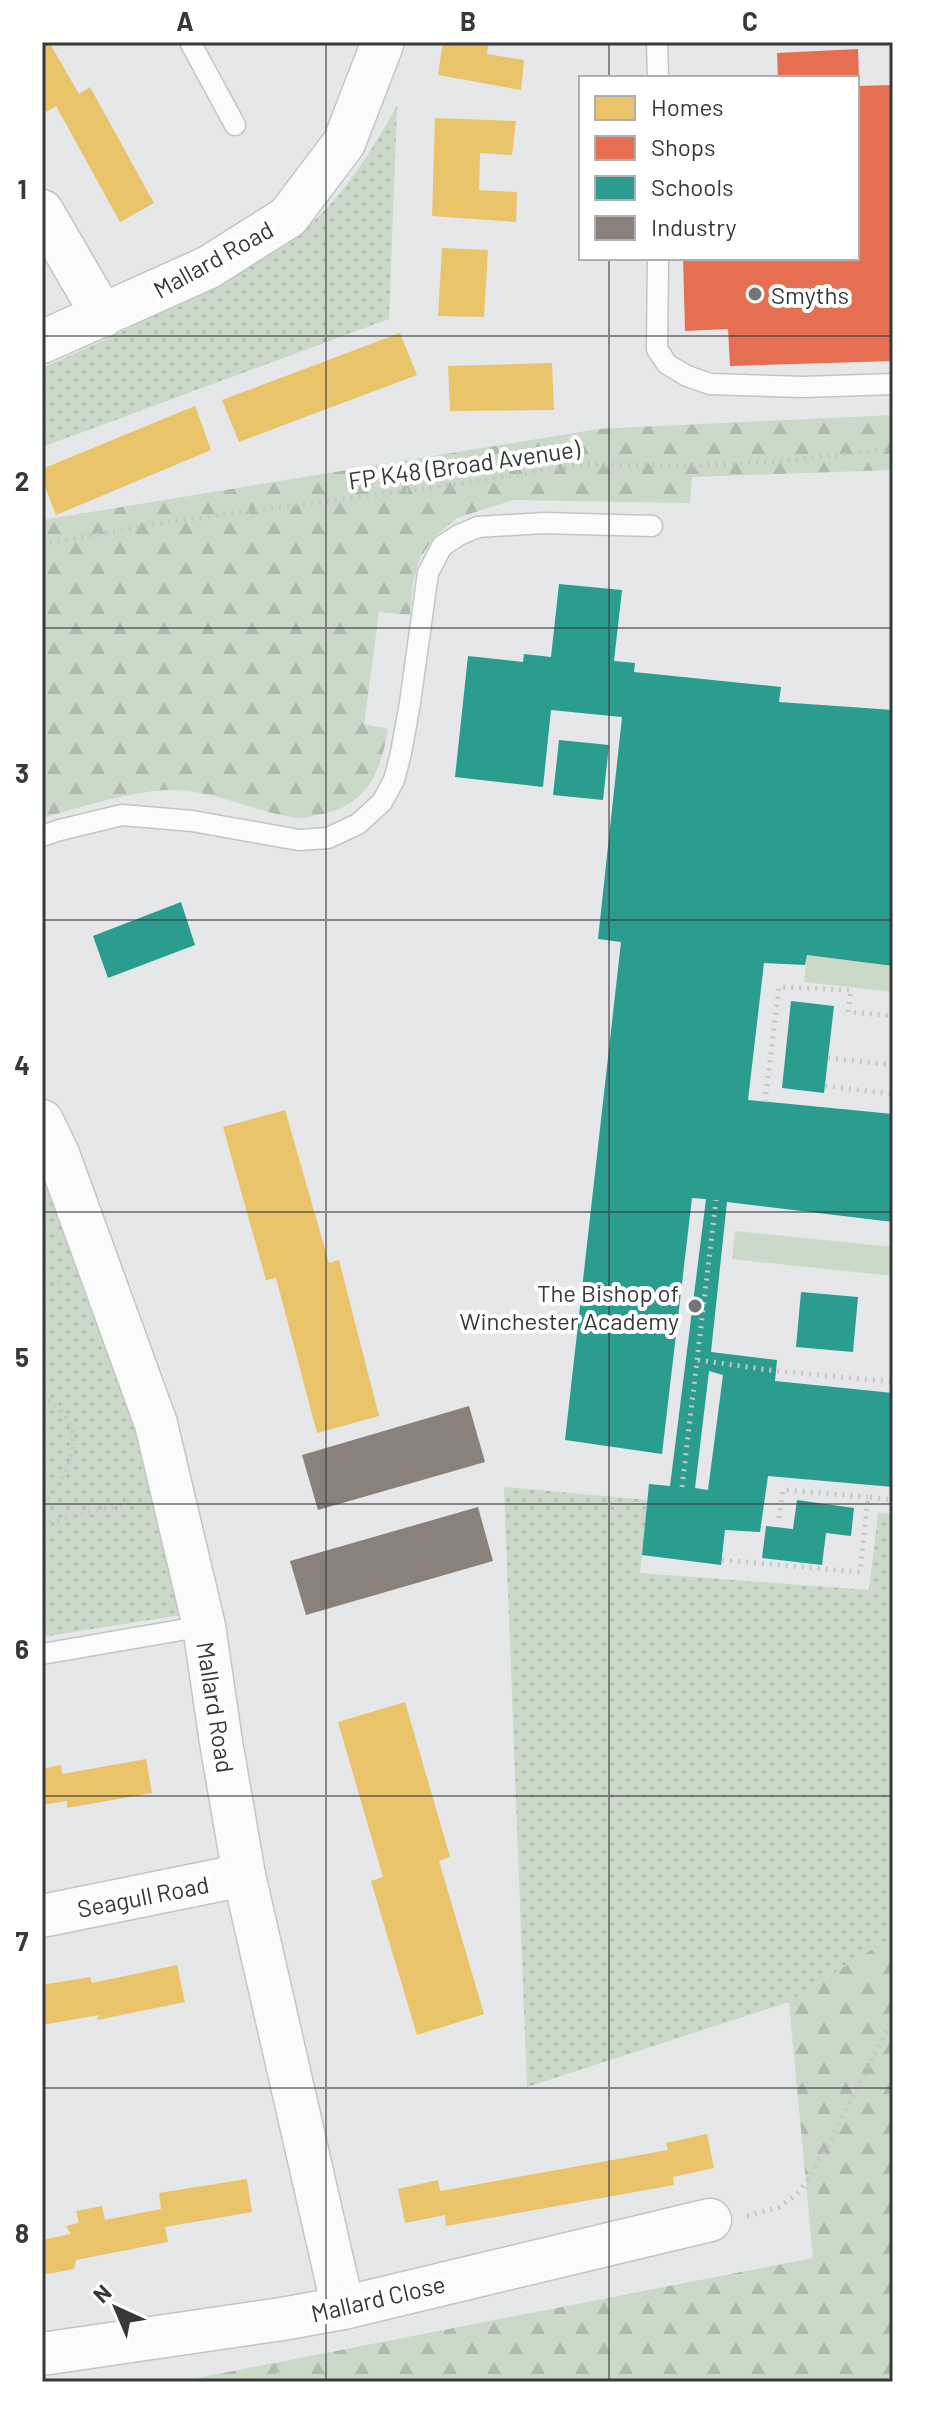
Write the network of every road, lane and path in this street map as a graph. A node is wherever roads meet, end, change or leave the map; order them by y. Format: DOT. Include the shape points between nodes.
graph roads {
  1 [pos="190,42"];
  2 [pos="383,42"];
  3 [pos="657,42"];
  4 [pos="658,76"];
  5 [pos="235,125"];
  6 [pos="42,211"];
  7 [pos="658,260"];
  8 [pos="103,316"];
  9 [pos="42,342"];
  10 [pos="893,384"];
  11 [pos="893,449"];
  12 [pos="652,526"];
  13 [pos="42,544"];
  14 [pos="42,836"];
  15 [pos="893,1016"];
  16 [pos="828,1058"];
  17 [pos="893,1065"];
  18 [pos="825,1086"];
  19 [pos="893,1094"];
  20 [pos="765,1102"];
  21 [pos="42,1121"];
  22 [pos="716,1200"];
  23 [pos="698,1360"];
  24 [pos="893,1382"];
  25 [pos="42,1395"];
  26 [pos="682,1487"];
  27 [pos="172,1493"];
  28 [pos="868,1497"];
  29 [pos="893,1500"];
  30 [pos="42,1506"];
  31 [pos="779,1518"];
  32 [pos="42,1525"];
  33 [pos="722,1560"];
  34 [pos="204,1626"];
  35 [pos="42,1654"];
  36 [pos="244,1875"];
  37 [pos="42,1916"];
  38 [pos="893,2018"];
  39 [pos="710,2220"];
  40 [pos="343,2308"];
  41 [pos="42,2354"];
  1 -- 5 [label="lane"];
  2 -- 8 [label="street, Mallard Road" via="344,143 288,217 209,267"];
  3 -- 4 [label="lane"];
  6 -- 8 [label="street"];
  7 -- 10 [label="lane" via="657,349 667,364 687,376 710,384"];
  8 -- 9 [label="street, Mallard Road"];
  11 -- 13 [label="path, FP K48 (Broad Avenue)" via="755,463 586,464"];
  12 -- 14 [label="lane" via="478,527 442,546 428,573 394,780 382,802 358,824 328,838 299,840 122,815"];
  15 -- 20 [label="path" via="848,1012 851,990 779,987"];
  16 -- 17 [label="path"];
  18 -- 19 [label="path"];
  21 -- 27 [label="street, Mallard Road" via="156,1424"];
  22 -- 23 [label="path"];
  23 -- 24 [label="path"];
  23 -- 26 [label="path"];
  25 -- 30 [label="path" via="63,1412 72,1431 74,1455"];
  27 -- 32 [label="path"];
  27 -- 34 [label="street, Mallard Road"];
  28 -- 29 [label="path"];
  28 -- 31 [label="path" via="783,1490"];
  28 -- 33 [label="path" via="860,1572"];
  34 -- 35 [label="lane"];
  34 -- 36 [label="street, Mallard Road"];
  36 -- 37 [label="street, Seagull Road"];
  36 -- 40 [label="street, Mallard Road"];
  38 -- 39 [label="path" via="814,2172 796,2195 750,2216"];
  39 -- 40 [label="street, Mallard Close"];
  40 -- 41 [label="street, Mallard Close"];
}
